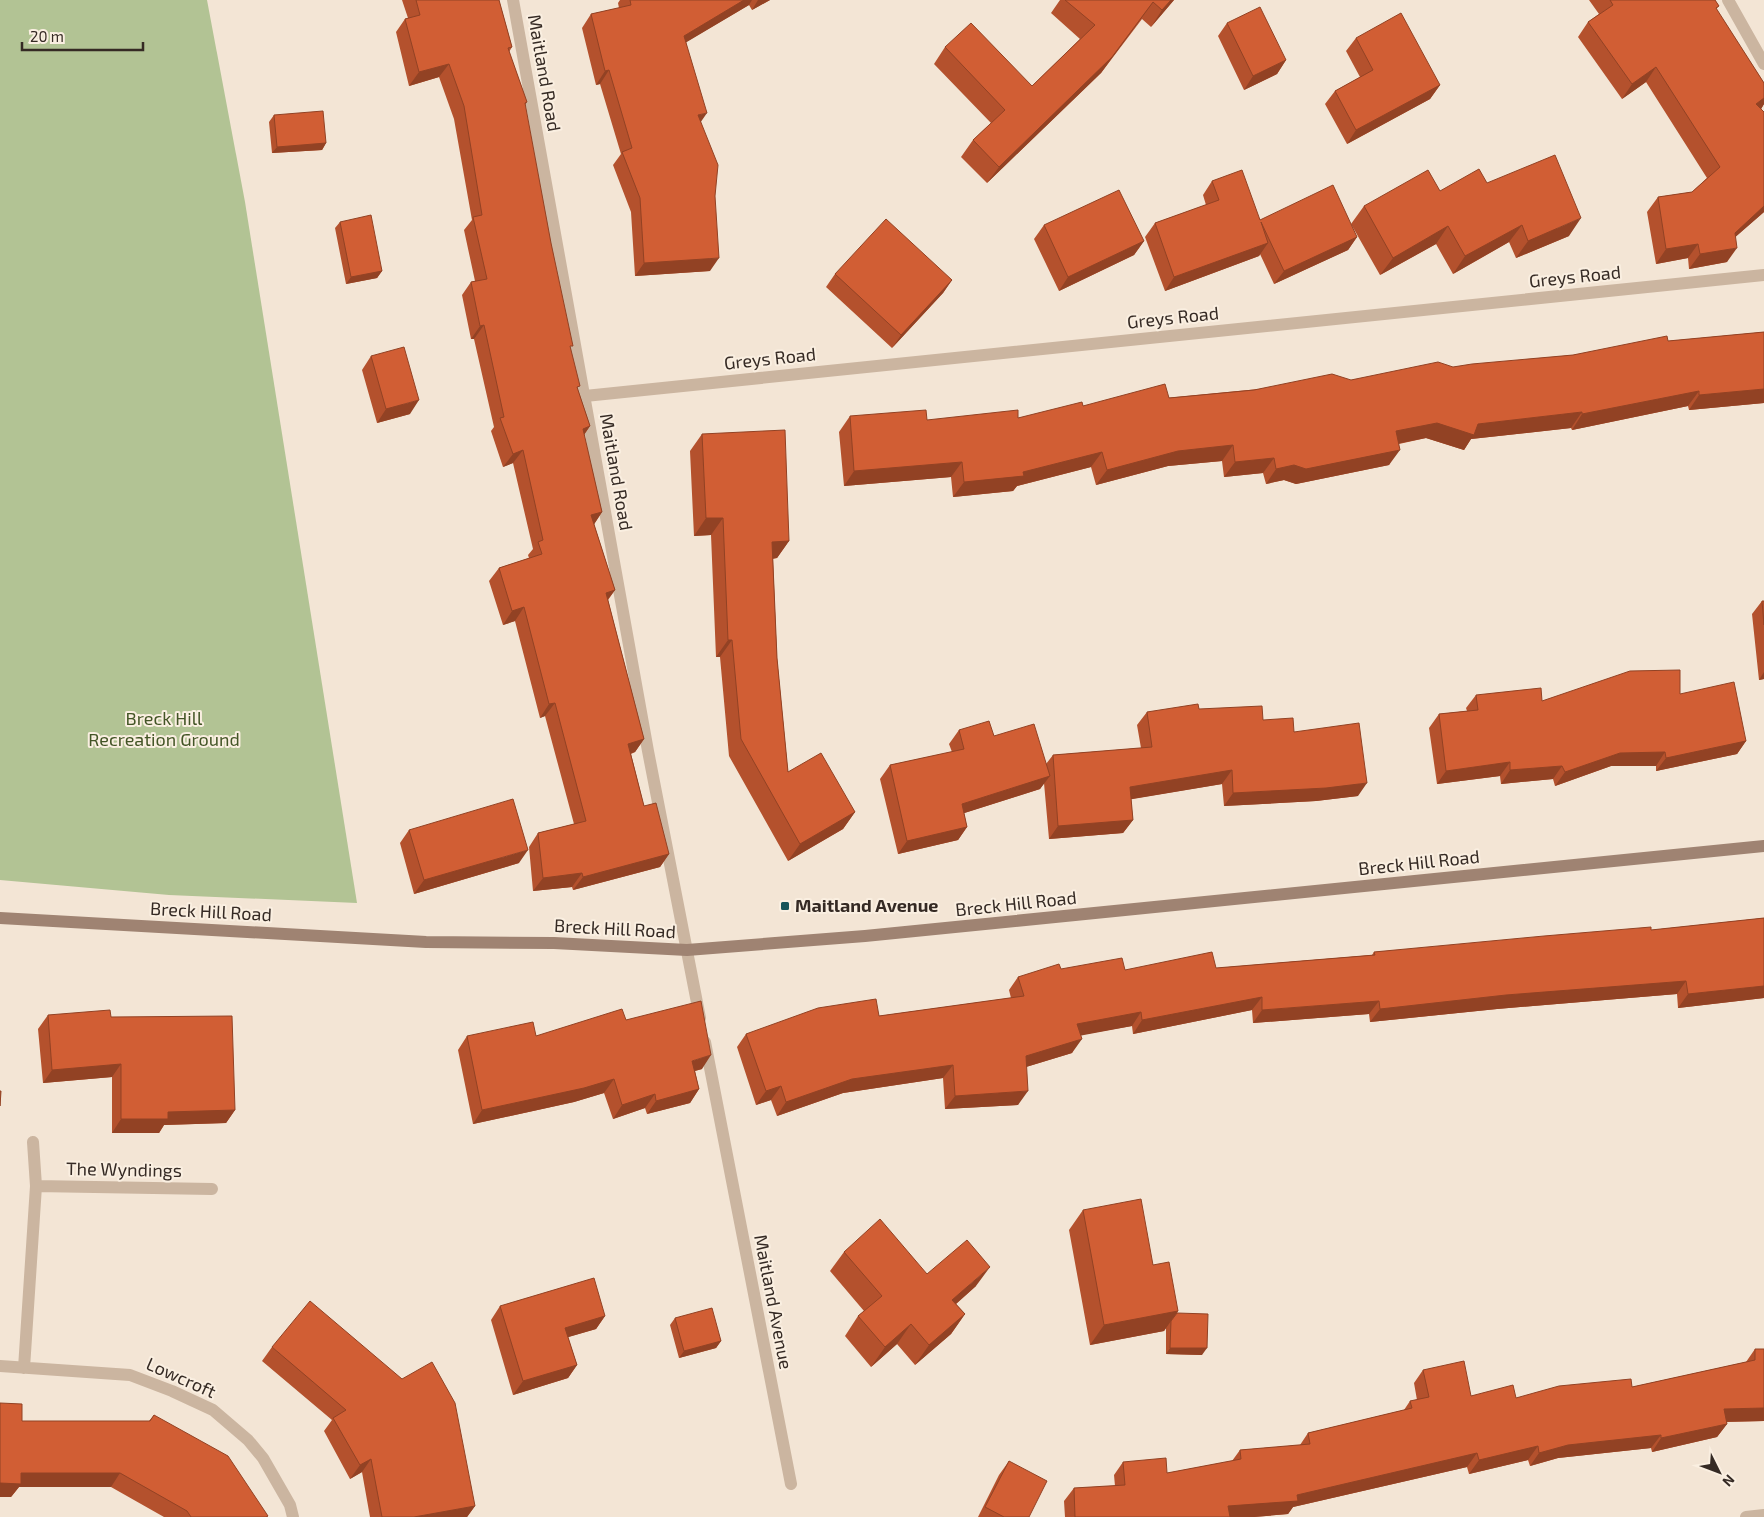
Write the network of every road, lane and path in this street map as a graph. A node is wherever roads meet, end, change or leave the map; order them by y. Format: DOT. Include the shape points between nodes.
graph roads {
  1 [pos="513,0"];
  2 [pos="1728,0"];
  3 [pos="1764,64"];
  4 [pos="1764,275"];
  5 [pos="585,396"];
  6 [pos="1764,846"];
  7 [pos="0,918"];
  8 [pos="687,950"];
  9 [pos="33,1142"];
  10 [pos="36,1186"];
  11 [pos="212,1189"];
  12 [pos="0,1366"];
  13 [pos="24,1368"];
  14 [pos="791,1484"];
  15 [pos="1764,1515"];
  16 [pos="293,1517"];
  17 [pos="1746,1517"];
  1 -- 5 [label="street, Maitland Road"];
  2 -- 3 [label="street"];
  4 -- 5 [label="street, Greys Road"];
  5 -- 8 [label="street, Maitland Road"];
  6 -- 8 [label="street, Breck Hill Road" via="884,934"];
  7 -- 8 [label="street, Breck Hill Road" via="426,942 554,943"];
  8 -- 14 [label="street, Maitland Avenue"];
  9 -- 10 [label="street"];
  10 -- 11 [label="street, The Wyndings"];
  10 -- 13 [label="street"];
  12 -- 13 [label="street, Lowcroft"];
  13 -- 16 [label="street, Lowcroft" via="130,1375 213,1410 248,1440 263,1458 290,1505"];
  15 -- 17 [label="street"];
}
